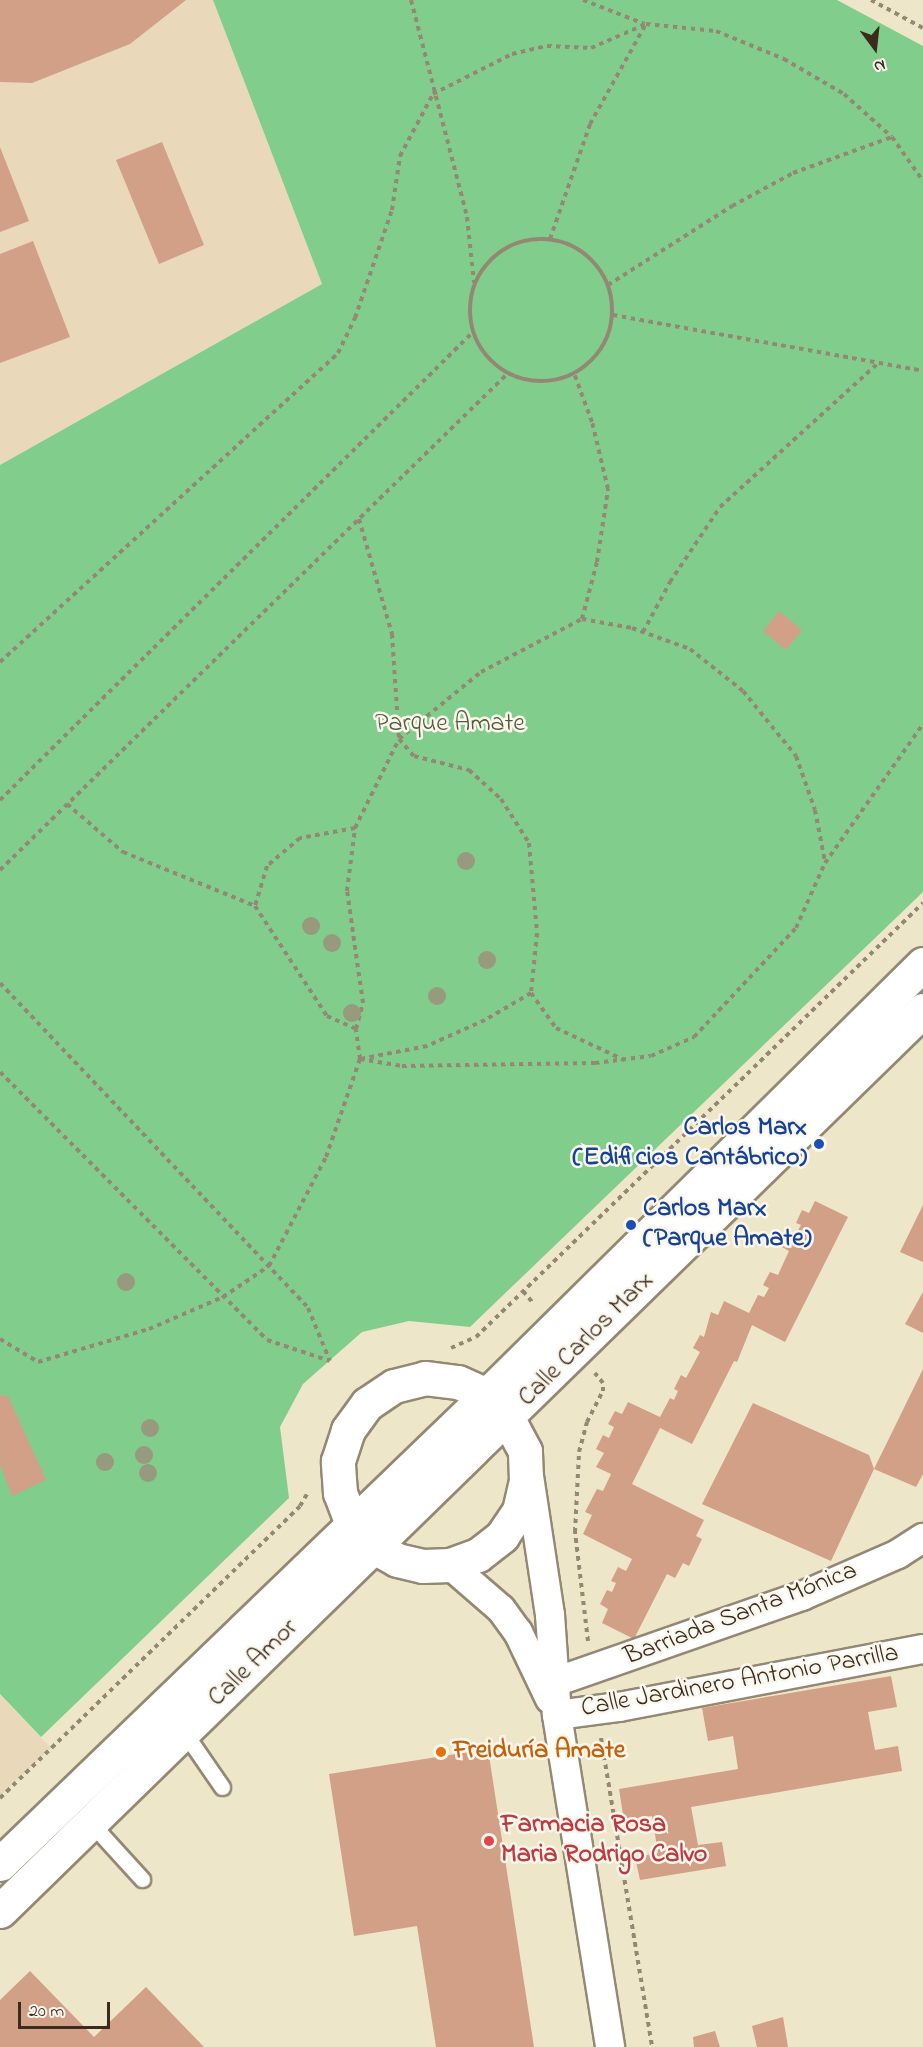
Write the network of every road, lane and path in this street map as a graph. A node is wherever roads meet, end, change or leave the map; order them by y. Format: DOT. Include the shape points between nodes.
graph roads {
  1 [pos="411,0"];
  2 [pos="583,0"];
  3 [pos="871,0"];
  4 [pos="646,24"];
  5 [pos="923,28"];
  6 [pos="433,94"];
  7 [pos="892,137"];
  8 [pos="923,181"];
  9 [pos="550,238"];
  10 [pos="474,284"];
  11 [pos="608,285"];
  12 [pos="613,315"];
  13 [pos="473,332"];
  14 [pos="878,363"];
  15 [pos="923,371"];
  16 [pos="574,373"];
  17 [pos="508,374"];
  18 [pos="358,519"];
  19 [pos="582,619"];
  20 [pos="643,632"];
  21 [pos="0,662"];
  22 [pos="923,724"];
  23 [pos="399,739"];
  24 [pos="0,800"];
  25 [pos="67,804"];
  26 [pos="355,828"];
  27 [pos="825,863"];
  28 [pos="0,870"];
  29 [pos="255,906"];
  30 [pos="923,964"];
  31 [pos="0,983"];
  32 [pos="531,993"];
  33 [pos="923,1010"];
  34 [pos="356,1029"];
  35 [pos="360,1059"];
  36 [pos="624,1060"];
  37 [pos="0,1072"];
  38 [pos="269,1266"];
  39 [pos="223,1297"];
  40 [pos="0,1339"];
  41 [pos="497,1407"];
  42 [pos="525,1451"];
  43 [pos="352,1524"];
  44 [pos="923,1538"];
  45 [pos="374,1547"];
  46 [pos="450,1565"];
  47 [pos="923,1649"];
  48 [pos="555,1682"];
  49 [pos="557,1715"];
  50 [pos="184,1732"];
  51 [pos="222,1787"];
  52 [pos="91,1823"];
  53 [pos="0,1864"];
  54 [pos="142,1879"];
  55 [pos="0,1911"];
  56 [pos="610,2047"];
  1 -- 6 [label="path"];
  2 -- 4 [label="path"];
  3 -- 5 [label="path"];
  4 -- 6 [label="path" via="591,48 547,46 512,54"];
  4 -- 7 [label="path" via="716,31 783,59 844,93"];
  4 -- 9 [label="path" via="590,124"];
  6 -- 10 [label="path" via="467,217"];
  6 -- 21 [label="path" via="400,156 392,210 338,353"];
  7 -- 8 [label="path"];
  7 -- 11 [label="path" via="793,173"];
  9 -- 10 [label="path" via="531,239 505,249 483,267"];
  9 -- 11 [label="path" via="592,258"];
  10 -- 13 [label="path" via="470,316"];
  11 -- 12 [label="path"];
  12 -- 14 [label="path"];
  12 -- 16 [label="path" via="601,349"];
  13 -- 17 [label="path" via="493,363"];
  13 -- 24 [label="path"];
  14 -- 15 [label="path"];
  14 -- 20 [label="path" via="720,507 670,582"];
  16 -- 17 [label="path" via="541,381"];
  16 -- 19 [label="path" via="592,422 608,489 597,562"];
  17 -- 18 [label="path"];
  18 -- 23 [label="path" via="392,634"];
  18 -- 25 [label="path"];
  19 -- 20 [label="path"];
  19 -- 23 [label="path" via="481,672"];
  20 -- 27 [label="path" via="690,649 743,691 795,756 815,810"];
  22 -- 27 [label="path"];
  23 -- 26 [label="path"];
  23 -- 32 [label="path" via="414,756 469,770 501,799 529,843 537,933"];
  25 -- 28 [label="path"];
  25 -- 29 [label="path" via="123,852"];
  26 -- 29 [label="path" via="300,838 267,866"];
  26 -- 34 [label="path" via="347,891 363,1003"];
  27 -- 36 [label="path" via="796,928 694,1036 651,1056"];
  29 -- 34 [label="path" via="327,1016"];
  30 -- 41 [label="main road, Calle Carlos Marx"];
  31 -- 38 [label="path"];
  32 -- 35 [label="path" via="485,1020 427,1046"];
  32 -- 36 [label="path" via="556,1028"];
  33 -- 41 [label="main road, Calle Carlos Marx"];
  34 -- 35 [label="path"];
  35 -- 36 [label="path" via="402,1066"];
  35 -- 38 [label="path" via="326,1157"];
  37 -- 39 [label="path"];
  38 -- 39 [label="path"];
  38 -- 39 [label="path" via="308,1308 330,1361 267,1340"];
  39 -- 40 [label="path" via="149,1329 38,1362"];
  41 -- 42 [label="main road"];
  41 -- 43 [label="main road, Calle Amor"];
  41 -- 43 [label="main road" via="458,1382 425,1378 394,1386 367,1404 348,1430 338,1461 340,1493"];
  41 -- 45 [label="main road, Calle Amor"];
  42 -- 46 [label="main road" via="526,1481 519,1511 502,1536 478,1555"];
  42 -- 48 [label="street" via="550,1615"];
  43 -- 53 [label="main road, Calle Amor"];
  44 -- 48 [label="street, Barriada Santa Mónica" via="898,1554 802,1596"];
  45 -- 46 [label="main road" via="397,1560 423,1566"];
  45 -- 50 [label="main road, Calle Amor"];
  46 -- 49 [label="street" via="501,1609 518,1632"];
  47 -- 49 [label="street, Calle Jardinero Antonio Parrilla" via="619,1707"];
  48 -- 49 [label="street"];
  49 -- 56 [label="street"];
  50 -- 51 [label="lane"];
  50 -- 52 [label="main road, Calle Amor"];
  52 -- 54 [label="lane"];
  52 -- 55 [label="main road, Calle Amor"];
}
